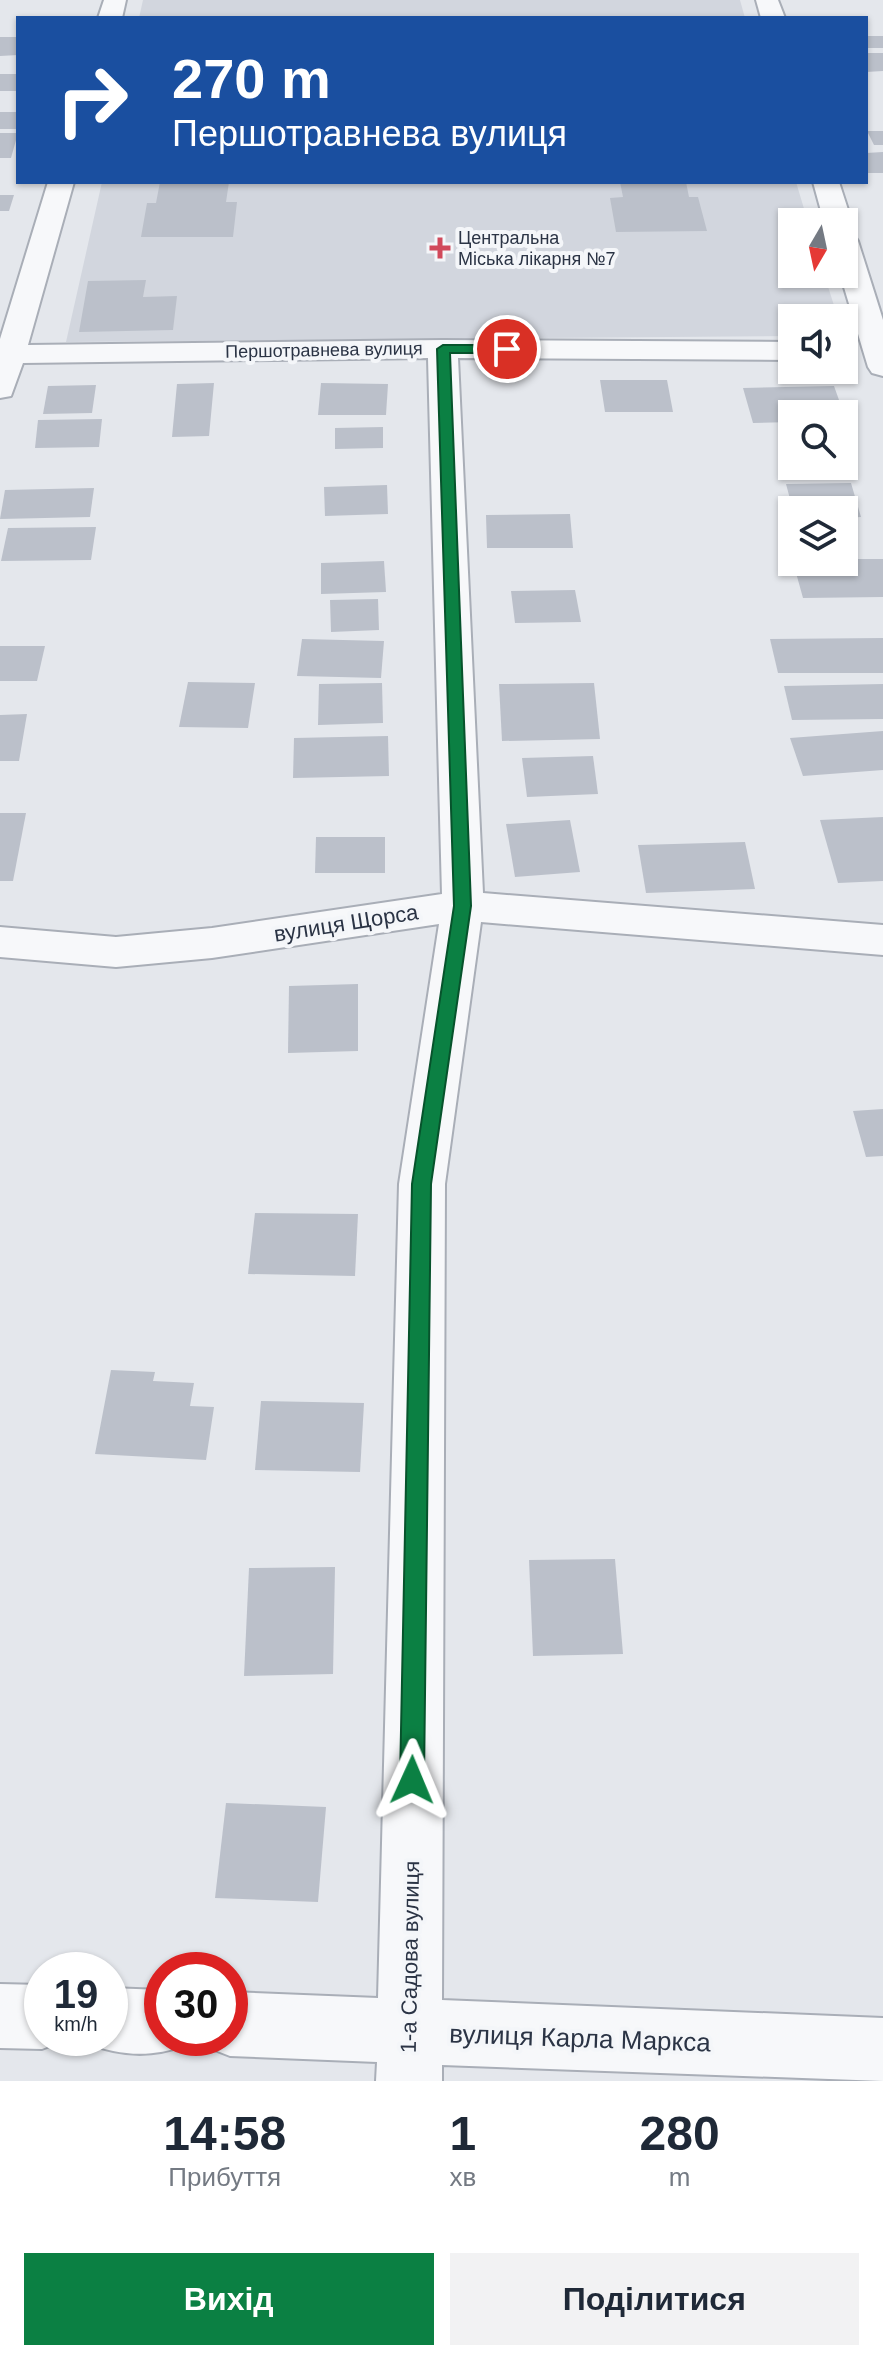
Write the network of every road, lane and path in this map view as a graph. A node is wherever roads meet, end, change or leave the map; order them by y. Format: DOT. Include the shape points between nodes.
graph roads {
  1 [pos="60,184"];
  2 [pos="827,184"];
  3 [pos="834,208"];
  4 [pos="858,285"];
  5 [pos="443,349"];
  6 [pos="778,351"];
  7 [pos="858,353"];
  8 [pos="5,354"];
  9 [pos="881,356"];
  10 [pos="0,389"];
  11 [pos="463,906"];
  12 [pos="883,940"];
  13 [pos="0,942"];
  14 [pos="0,2016"];
  15 [pos="24,2017"];
  16 [pos="248,2027"];
  17 [pos="883,2050"];
  18 [pos="408,2056"];
  1 -- 8 [label="street"];
  2 -- 3 [label="street"];
  4 -- 9 [label="street"];
  5 -- 6 [label="street, Першотравнева вулиця"];
  5 -- 8 [label="street, Першотравнева вулиця"];
  5 -- 11 [label="street, 1-а Садова вулиця"];
  7 -- 9 [label="street"];
  8 -- 10 [label="street"];
  11 -- 12 [label="street, вулиця Щорса"];
  11 -- 13 [label="street, вулиця Щорса" via="116,952"];
  11 -- 18 [label="street, 1-а Садова вулиця" via="422,1184"];
  14 -- 15 [label="street"];
  16 -- 18 [label="street, вулиця Карла Маркса"];
  17 -- 18 [label="street, вулиця Карла Маркса"];
}
